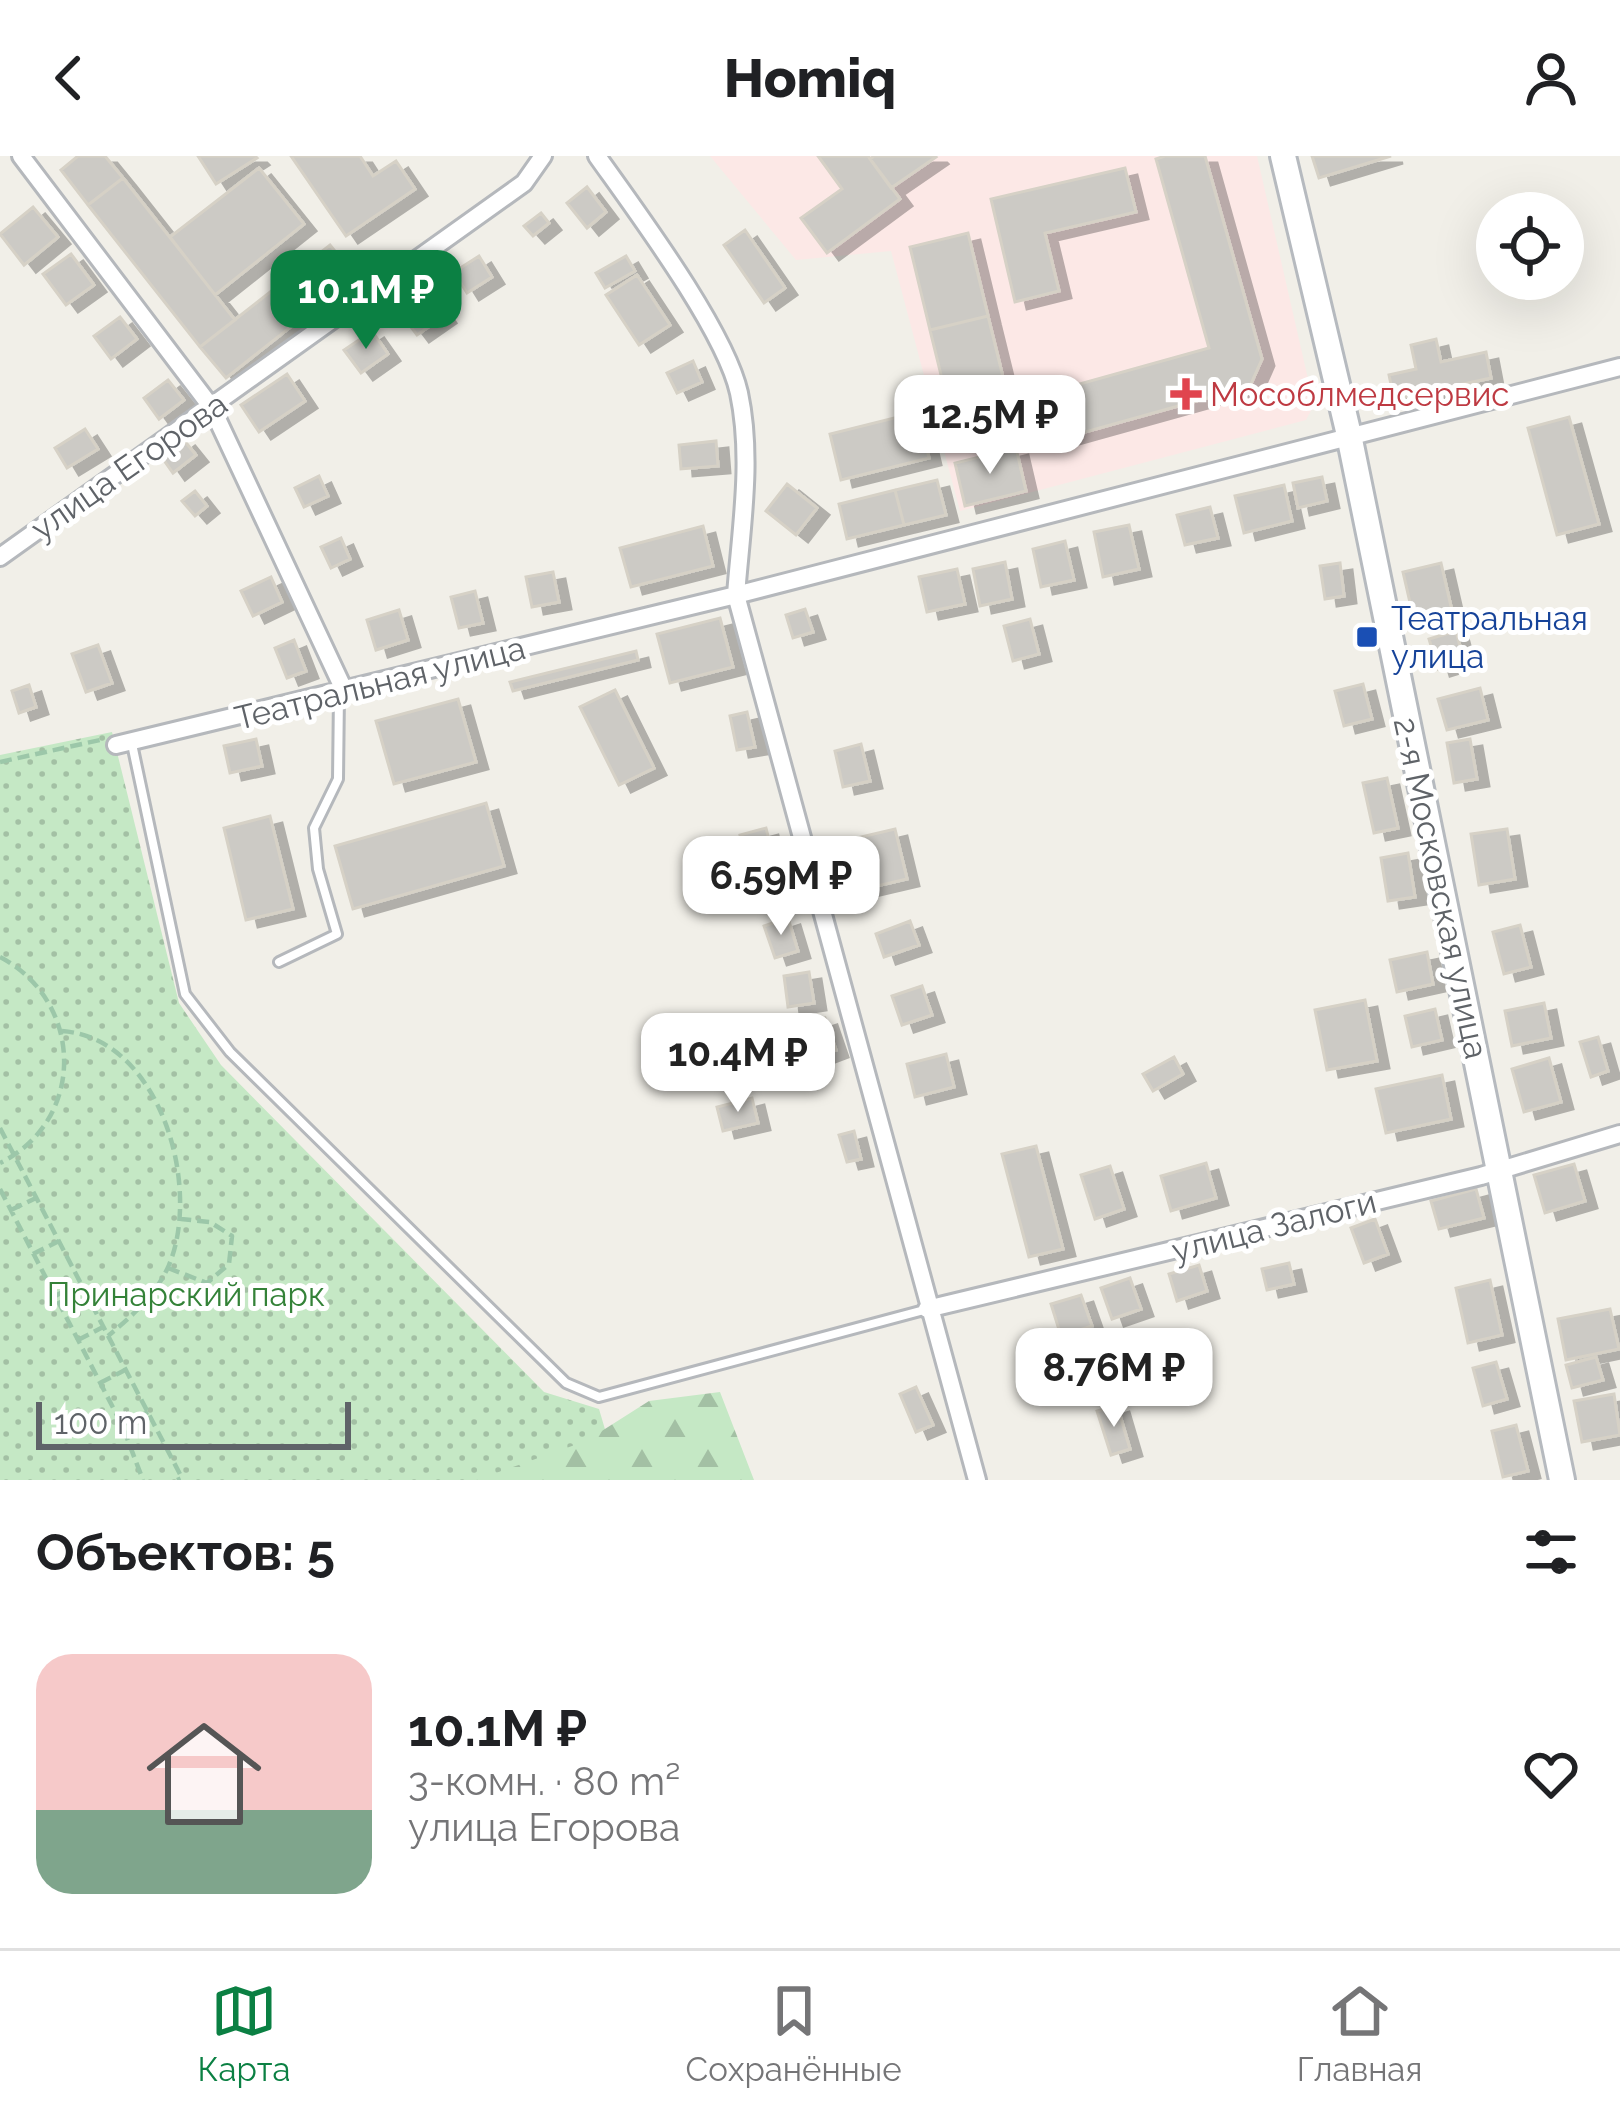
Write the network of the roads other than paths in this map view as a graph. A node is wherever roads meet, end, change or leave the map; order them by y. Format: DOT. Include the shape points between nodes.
graph roads {
  1 [pos="22,156"];
  2 [pos="543,156"];
  3 [pos="597,156"];
  4 [pos="1283,156"];
  5 [pos="1620,367"];
  6 [pos="212,408"];
  7 [pos="1349,435"];
  8 [pos="0,557"];
  9 [pos="736,595"];
  10 [pos="342,693"];
  11 [pos="124,744"];
  12 [pos="279,962"];
  13 [pos="1620,1134"];
  14 [pos="1499,1171"];
  15 [pos="927,1309"];
  16 [pos="977,1480"];
  17 [pos="1562,1480"];
  1 -- 6 [label="street"];
  2 -- 6 [label="street, улица Егорова" via="524,183"];
  3 -- 9 [label="street" via="653,236 738,389 747,458"];
  4 -- 7 [label="street, 2-я Московская улица"];
  5 -- 7 [label="street, Театральная улица"];
  6 -- 8 [label="street, улица Егорова"];
  6 -- 10 [label="street"];
  7 -- 9 [label="street, Театральная улица"];
  7 -- 14 [label="street, 2-я Московская улица"];
  9 -- 10 [label="street, Театральная улица"];
  9 -- 15 [label="street"];
  10 -- 11 [label="street, Театральная улица"];
  10 -- 12 [label="lane" via="338,779 314,827 337,934"];
  11 -- 15 [label="lane" via="185,994 230,1052 566,1382 599,1397"];
  13 -- 14 [label="street, улица Залоги"];
  14 -- 15 [label="street, улица Залоги"];
  14 -- 17 [label="street, 2-я Московская улица"];
  15 -- 16 [label="street"];
}
